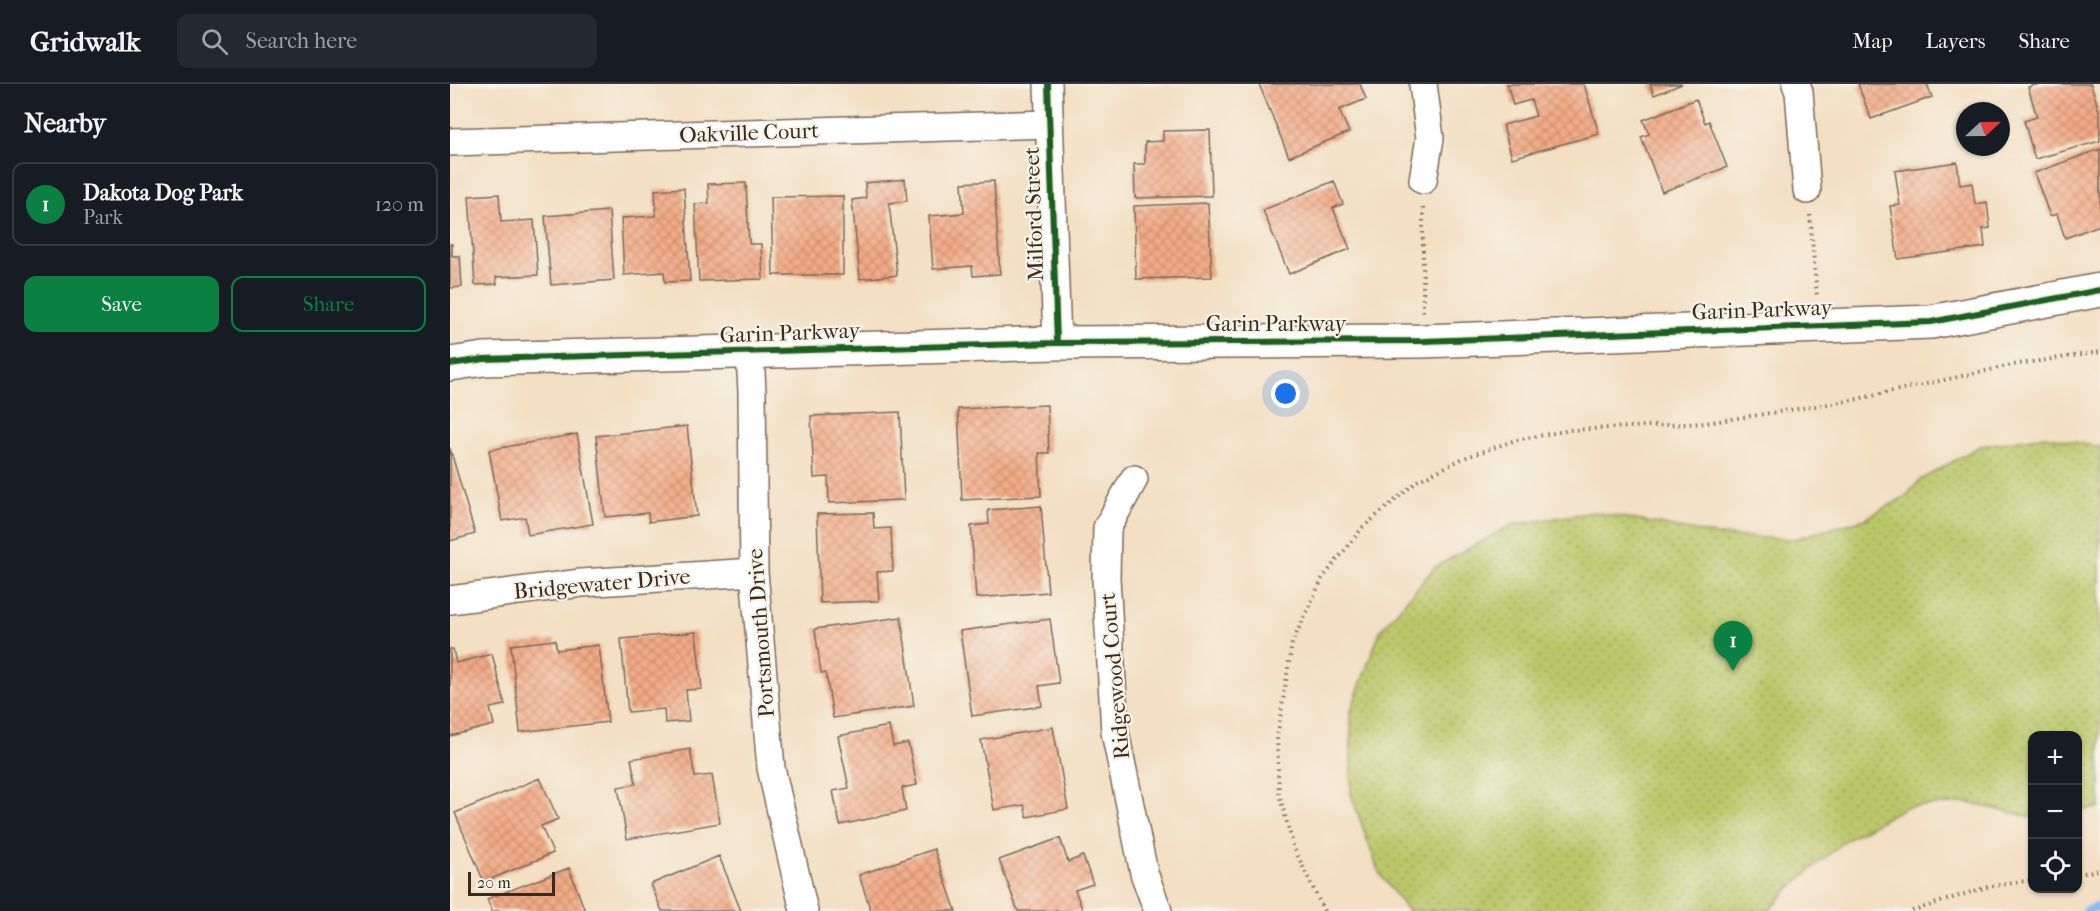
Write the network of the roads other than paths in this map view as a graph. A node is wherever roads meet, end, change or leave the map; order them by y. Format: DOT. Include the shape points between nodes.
graph roads {
  1 [pos="1048,84"];
  2 [pos="1423,84"];
  3 [pos="1796,84"];
  4 [pos="1049,124"];
  5 [pos="450,142"];
  6 [pos="1423,180"];
  7 [pos="1807,190"];
  8 [pos="2100,290"];
  9 [pos="1057,343"];
  10 [pos="750,352"];
  11 [pos="450,364"];
  12 [pos="1134,479"];
  13 [pos="754,572"];
  14 [pos="450,600"];
  15 [pos="804,911"];
  16 [pos="1158,911"];
  1 -- 4 [label="street, Milford Street"];
  2 -- 6 [label="street" via="1430,138"];
  3 -- 7 [label="street"];
  4 -- 5 [label="street, Oakville Court"];
  4 -- 9 [label="street, Milford Street"];
  8 -- 9 [label="street, Garin Parkway" via="1931,322 1423,341"];
  9 -- 10 [label="street, Garin Parkway"];
  10 -- 11 [label="street, Garin Parkway" via="484,359"];
  10 -- 13 [label="street, Portsmouth Drive"];
  12 -- 16 [label="street, Ridgewood Court" via="1107,528 1107,589 1115,732 1144,873"];
  13 -- 14 [label="street, Bridgewater Drive" via="581,583"];
  13 -- 15 [label="street, Portsmouth Drive" via="771,768"];
}
